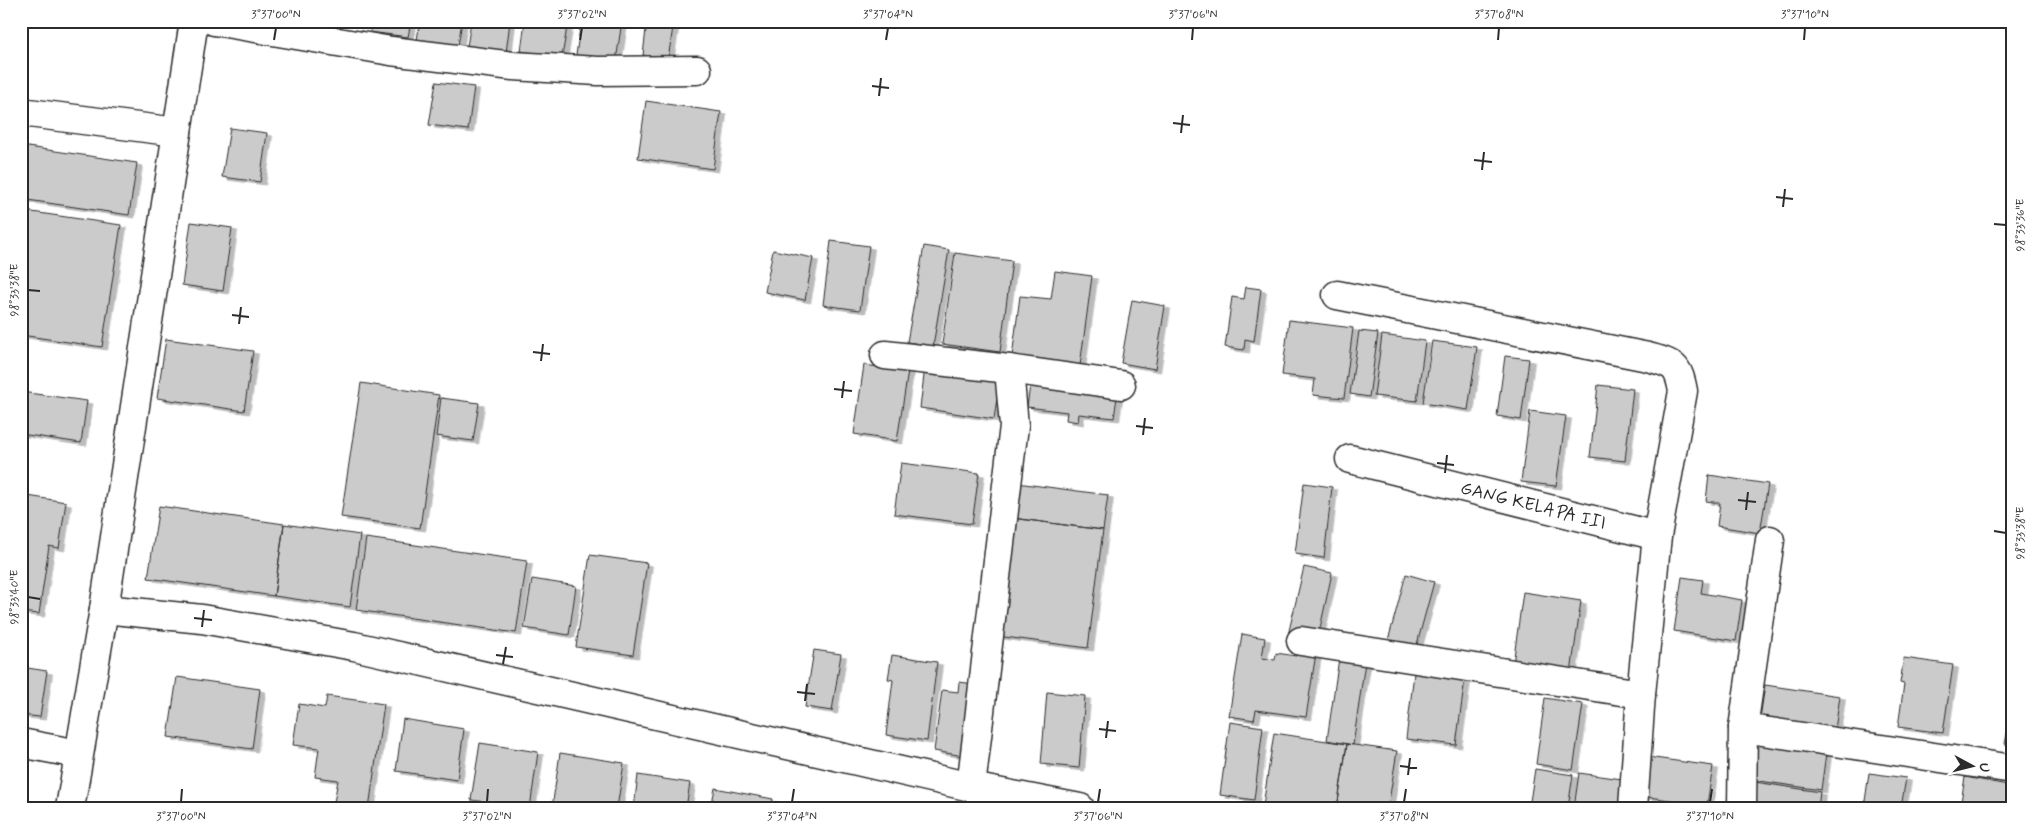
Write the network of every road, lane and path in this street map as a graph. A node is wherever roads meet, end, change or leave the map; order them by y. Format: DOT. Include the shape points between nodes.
graph roads {
  1 [pos="194,21"];
  2 [pos="214,21"];
  3 [pos="697,70"];
  4 [pos="21,112"];
  5 [pos="177,132"];
  6 [pos="1337,295"];
  7 [pos="885,355"];
  8 [pos="1009,369"];
  9 [pos="1121,385"];
  10 [pos="1350,459"];
  11 [pos="1657,536"];
  12 [pos="1770,540"];
  13 [pos="104,608"];
  14 [pos="1301,640"];
  15 [pos="1641,694"];
  16 [pos="1743,728"];
  17 [pos="21,743"];
  18 [pos="78,754"];
  19 [pos="2013,769"];
  20 [pos="971,787"];
  21 [pos="70,808"];
  22 [pos="1080,808"];
  23 [pos="1633,808"];
  24 [pos="1742,808"];
  1 -- 5 [label="street"];
  2 -- 3 [label="street" via="391,51 513,66 598,71"];
  4 -- 5 [label="street"];
  5 -- 13 [label="street"];
  6 -- 11 [label="street" via="1671,363 1680,375 1683,391"];
  7 -- 8 [label="street"];
  8 -- 9 [label="street"];
  8 -- 20 [label="street" via="1014,426"];
  10 -- 11 [label="street, GANG KELAPA III"];
  11 -- 15 [label="street"];
  12 -- 16 [label="street"];
  13 -- 18 [label="street"];
  13 -- 20 [label="street" via="202,620 354,646"];
  14 -- 15 [label="street"];
  15 -- 23 [label="street"];
  16 -- 19 [label="street"];
  16 -- 24 [label="street"];
  17 -- 18 [label="street"];
  18 -- 21 [label="street"];
  20 -- 22 [label="street"];
}
